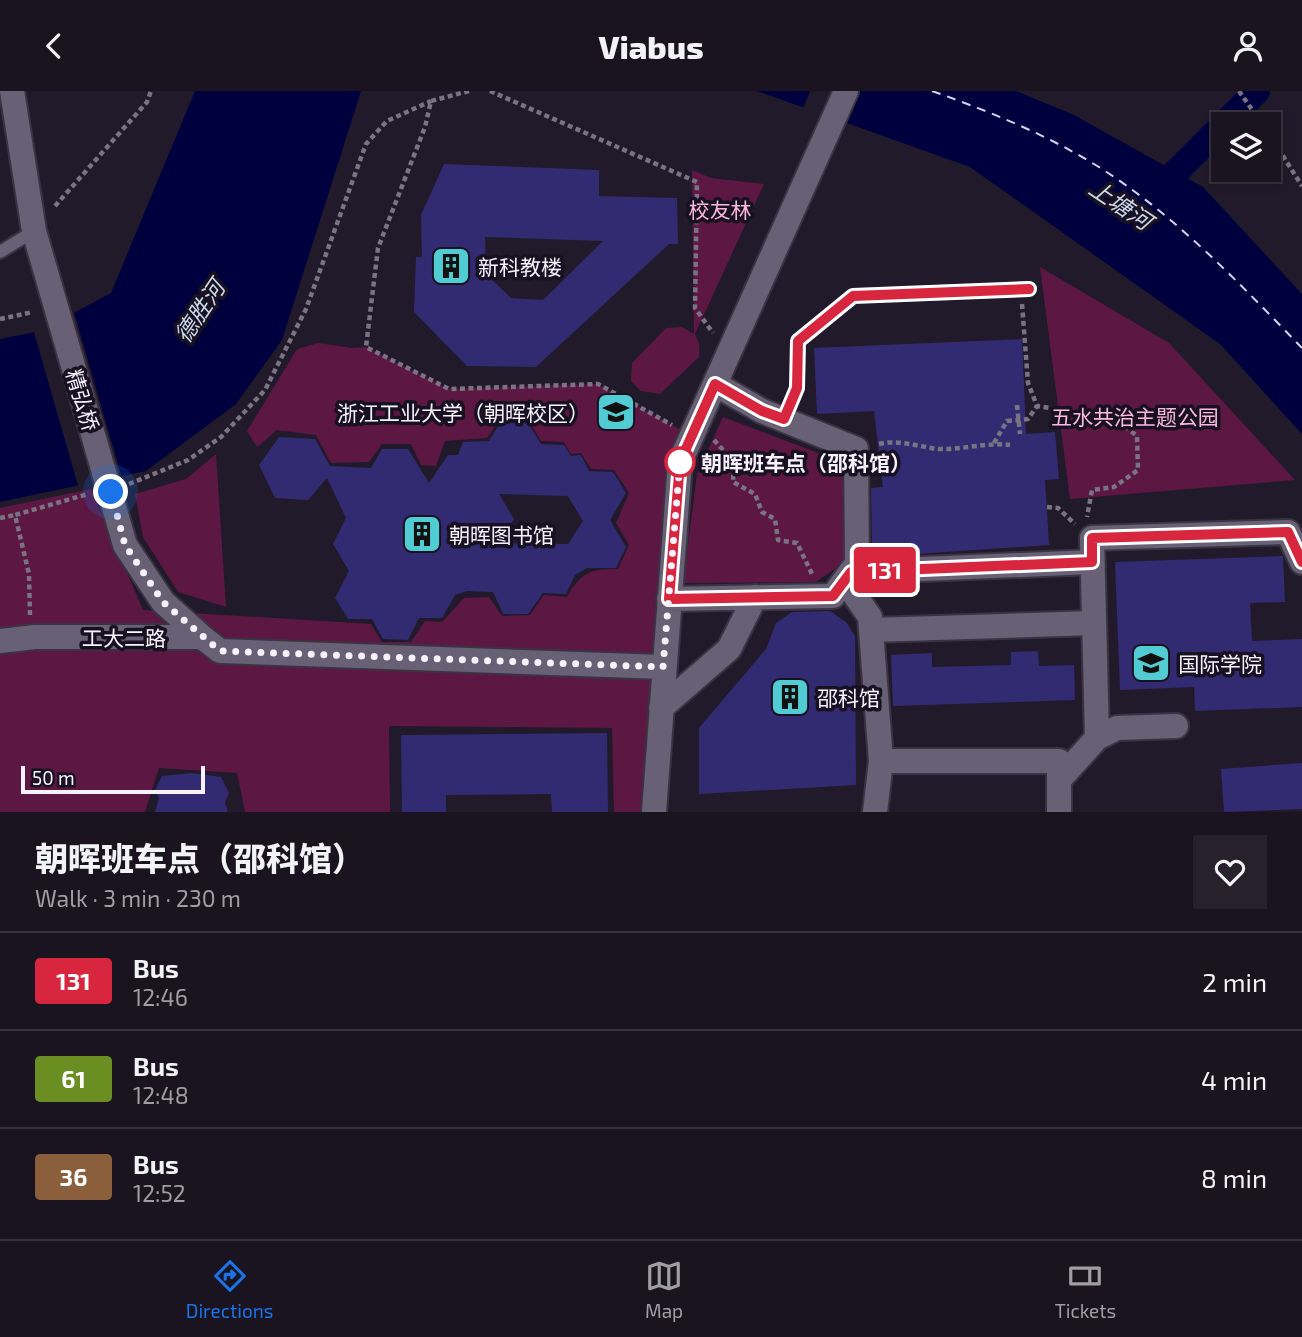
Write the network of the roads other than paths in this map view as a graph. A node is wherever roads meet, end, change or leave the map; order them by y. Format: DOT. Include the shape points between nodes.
graph roads {
  1 [pos="12,91"];
  2 [pos="846,91"];
  3 [pos="34,231"];
  4 [pos="0,252"];
  5 [pos="1025,289"];
  6 [pos="715,384"];
  7 [pos="784,419"];
  8 [pos="1092,550"];
  9 [pos="1302,562"];
  10 [pos="848,576"];
  11 [pos="755,597"];
  12 [pos="669,599"];
  13 [pos="1094,623"];
  14 [pos="871,630"];
  15 [pos="202,637"];
  16 [pos="0,641"];
  17 [pos="663,667"];
  18 [pos="660,708"];
  19 [pos="1176,726"];
  20 [pos="1097,738"];
  21 [pos="881,761"];
  22 [pos="1059,780"];
  23 [pos="654,812"];
  24 [pos="875,812"];
  25 [pos="1059,812"];
  1 -- 3 [label="street, 精弘桥"];
  2 -- 6 [label="street"];
  3 -- 4 [label="lane"];
  3 -- 15 [label="street, 精弘桥" via="125,545 163,602"];
  5 -- 7 [label="lane" via="853,296 798,341 797,388"];
  6 -- 7 [label="street"];
  6 -- 12 [label="street" via="680,462"];
  7 -- 10 [label="street" via="856,449 857,563"];
  8 -- 9 [label="street" via="1288,532"];
  8 -- 10 [label="street"];
  8 -- 13 [label="street"];
  10 -- 11 [label="street" via="833,596"];
  10 -- 14 [label="street" via="870,617"];
  11 -- 12 [label="street"];
  11 -- 18 [label="street" via="729,649"];
  12 -- 17 [label="street"];
  13 -- 14 [label="street"];
  13 -- 20 [label="street"];
  14 -- 21 [label="street"];
  15 -- 16 [label="street, 工大二路"];
  15 -- 17 [label="street, 工大二路" via="220,651"];
  17 -- 18 [label="street"];
  18 -- 23 [label="street"];
  19 -- 20 [label="street" via="1117,728"];
  20 -- 22 [label="street"];
  21 -- 22 [label="street" via="1059,761"];
  21 -- 24 [label="street"];
  22 -- 25 [label="street"];
}
